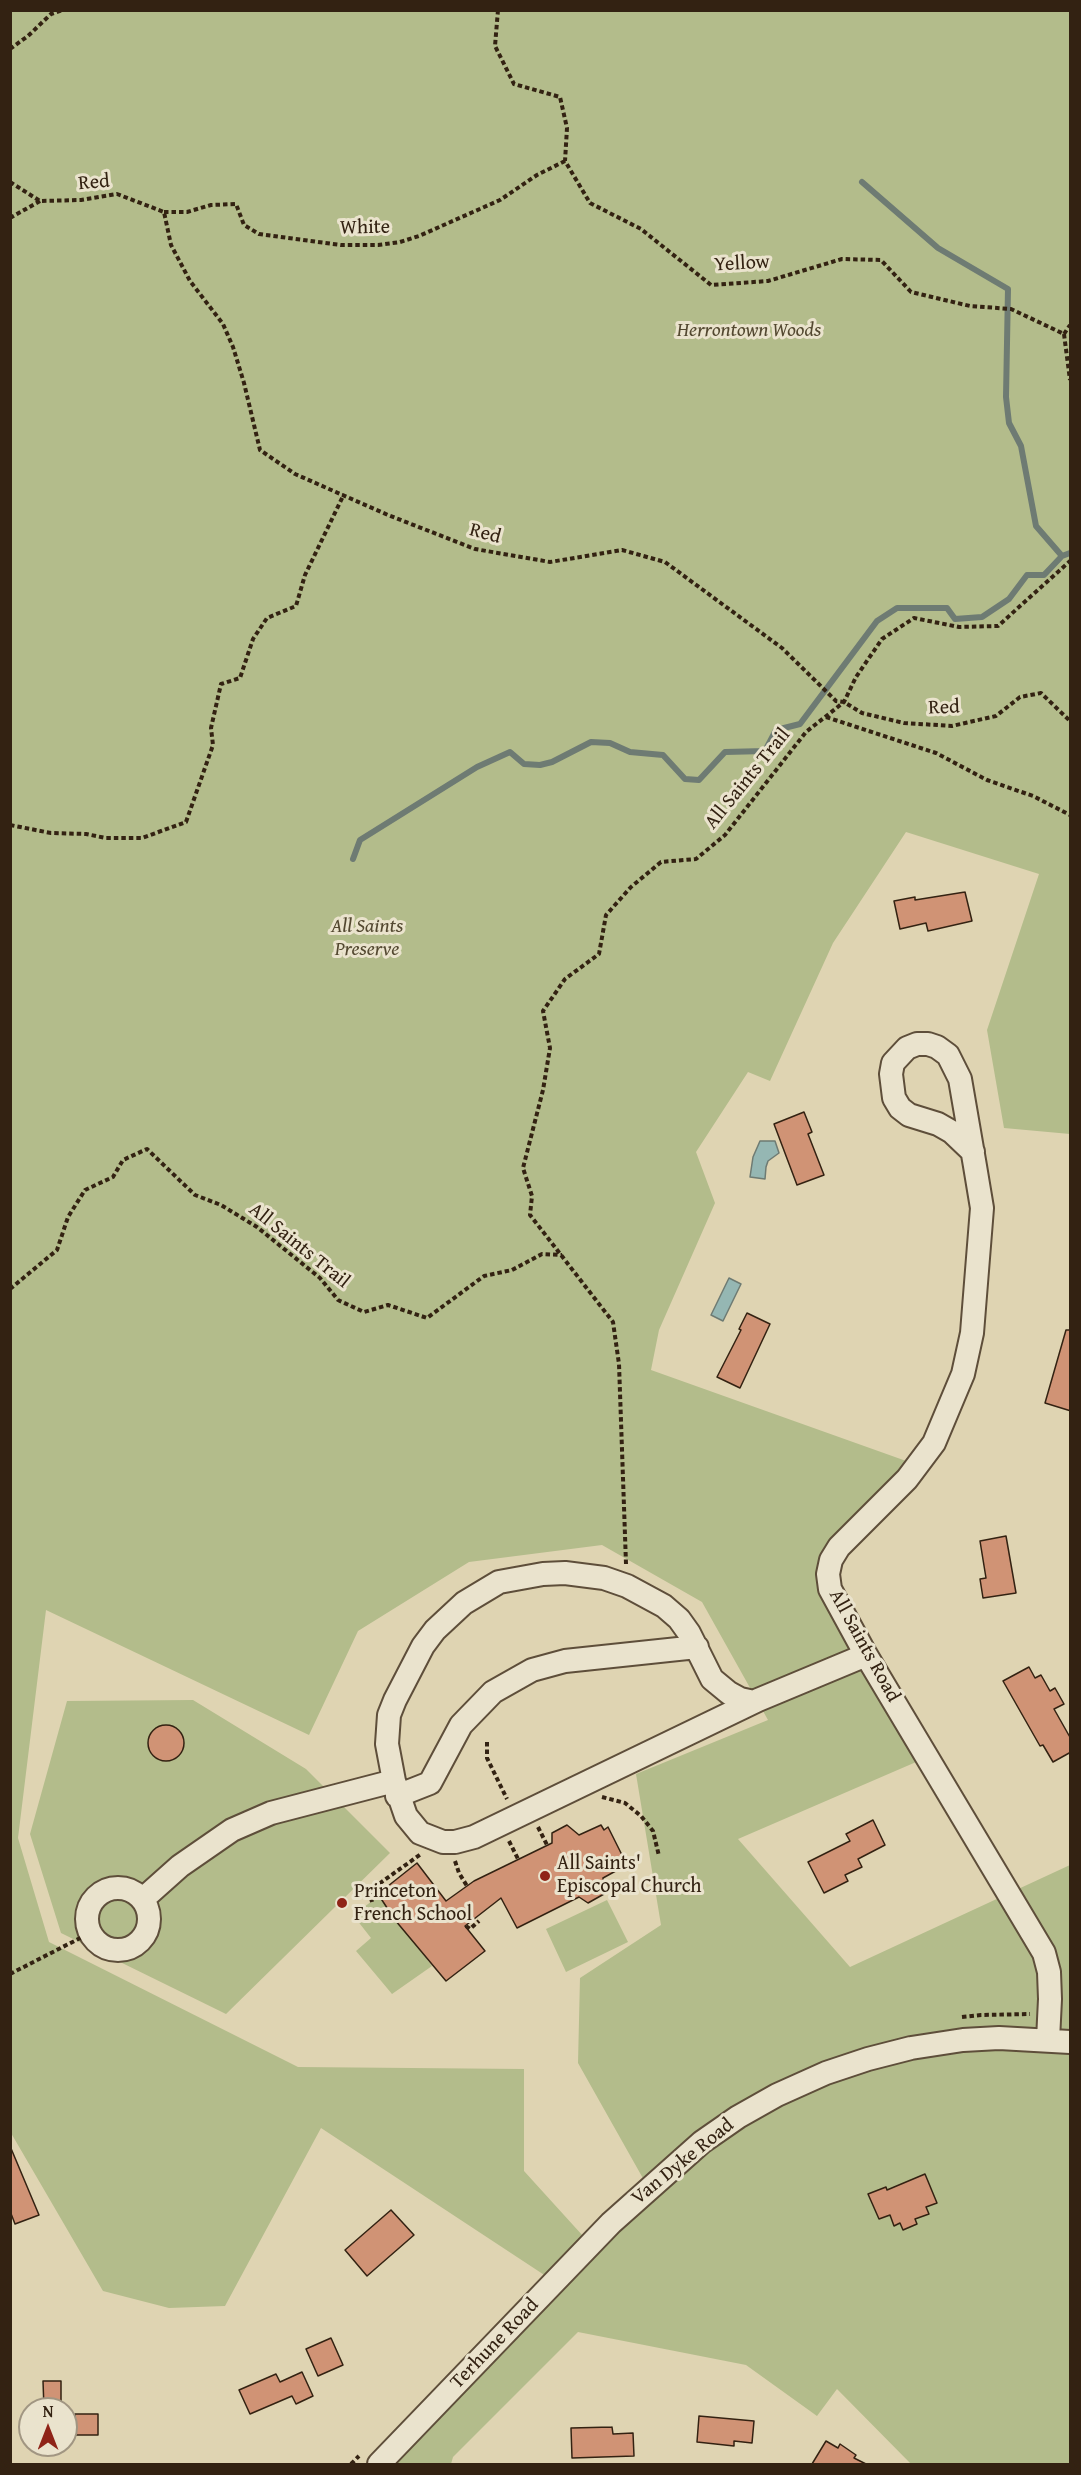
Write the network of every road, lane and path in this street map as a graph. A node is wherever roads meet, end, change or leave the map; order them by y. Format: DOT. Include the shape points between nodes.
graph roads {
  1 [pos="63,10"];
  2 [pos="498,10"];
  3 [pos="10,49"];
  4 [pos="564,161"];
  5 [pos="10,182"];
  6 [pos="40,201"];
  7 [pos="164,212"];
  8 [pos="10,218"];
  9 [pos="1071,325"];
  10 [pos="1064,334"];
  11 [pos="1071,380"];
  12 [pos="344,494"];
  13 [pos="1071,561"];
  14 [pos="844,702"];
  15 [pos="826,716"];
  16 [pos="1071,721"];
  17 [pos="1071,815"];
  18 [pos="10,825"];
  19 [pos="973,1152"];
  20 [pos="563,1255"];
  21 [pos="10,1289"];
  22 [pos="627,1586"];
  23 [pos="697,1647"];
  24 [pos="866,1654"];
  25 [pos="754,1702"];
  26 [pos="487,1742"];
  27 [pos="396,1788"];
  28 [pos="596,1794"];
  29 [pos="510,1806"];
  30 [pos="535,1821"];
  31 [pos="506,1834"];
  32 [pos="547,1845"];
  33 [pos="426,1851"];
  34 [pos="455,1854"];
  35 [pos="659,1856"];
  36 [pos="518,1859"];
  37 [pos="467,1886"];
  38 [pos="142,1899"];
  39 [pos="372,1902"];
  40 [pos="479,1921"];
  41 [pos="466,1926"];
  42 [pos="90,1933"];
  43 [pos="10,1974"];
  44 [pos="1048,2040"];
  45 [pos="1071,2042"];
  46 [pos="611,2223"];
  47 [pos="379,2464"];
  1 -- 3 [label="path" via="51,14"];
  2 -- 4 [label="path" via="495,46 514,84 560,97 567,128"];
  4 -- 7 [label="path, White" via="501,200 418,236 378,245 340,245 259,234 244,225 236,204"];
  4 -- 10 [label="path, Yellow" via="590,203 641,229 711,285 768,281 842,259 881,260 911,292 970,306 1011,309"];
  5 -- 6 [label="path"];
  6 -- 7 [label="path, Red" via="117,194"];
  6 -- 8 [label="path"];
  7 -- 12 [label="path, Red" via="171,245 190,281 223,324 233,347 260,450 295,474"];
  9 -- 10 [label="path"];
  10 -- 11 [label="path"];
  12 -- 14 [label="path, Red" via="475,549 550,562 622,549 665,562 782,648 836,701"];
  12 -- 18 [label="path" via="305,575 296,606 267,618 253,639 240,678 221,684 211,728 213,745 186,822 142,838 51,833"];
  13 -- 14 [label="path" via="998,626 959,627 914,618 882,639 856,676"];
  14 -- 15 [label="path, All Saints Trail"];
  14 -- 16 [label="path, Red" via="862,713 904,723 952,726 996,716 1020,697 1041,693"];
  15 -- 17 [label="path" via="936,753 987,780"];
  15 -- 20 [label="path, All Saints Trail" via="806,732 725,835 696,859 661,862 631,887 606,915 599,954 565,979 543,1011 550,1048 523,1168 532,1196 530,1215"];
  19 -- 19 [label="street, All Saints Road" via="960,1079 948,1055 928,1044 907,1048 894,1063 891,1074 894,1098 900,1108 952,1132"];
  19 -- 24 [label="street, All Saints Road" via="982,1208 972,1334 963,1374 934,1443 907,1479 839,1547 828,1574 830,1589"];
  20 -- 21 [label="path, All Saints Trail" via="542,1254 512,1270 484,1276 427,1318 388,1305 364,1312 338,1300 320,1278 257,1227 221,1205 195,1195 147,1149 123,1160 113,1177 85,1190 69,1217 57,1250"];
  20 -- 22 [label="path, All Saints Trail" via="613,1322 619,1364"];
  22 -- 23 [label="street" via="679,1619"];
  22 -- 27 [label="street" via="586,1575 543,1574 499,1582 464,1603 423,1646 394,1700 387,1732"];
  23 -- 25 [label="street" via="712,1679 729,1693"];
  23 -- 27 [label="street" via="565,1661 532,1670 493,1692 462,1725 430,1783"];
  24 -- 25 [label="street"];
  24 -- 44 [label="street, All Saints Road" via="1044,1953 1050,1999"];
  25 -- 27 [label="street" via="474,1837 455,1842 420,1833 406,1816"];
  26 -- 29 [label="path" via="486,1758"];
  27 -- 38 [label="street" via="271,1813 232,1830 180,1866"];
  28 -- 35 [label="path" via="625,1803 640,1816 653,1831"];
  30 -- 32 [label="path"];
  31 -- 36 [label="path"];
  33 -- 39 [label="path" via="376,1886 370,1893"];
  34 -- 37 [label="path" via="457,1869"];
  38 -- 42 [label="street" via="125,1888 105,1890 90,1903"];
  38 -- 42 [label="street" via="148,1908 148,1928 135,1945 126,1949 105,1947"];
  40 -- 41 [label="path" via="470,1929"];
  42 -- 43 [label="path"];
  44 -- 45 [label="street, Van Dyke Road"];
  44 -- 46 [label="street, Van Dyke Road" via="975,2040 911,2048 826,2073 777,2095 711,2136"];
  46 -- 47 [label="street, Terhune Road"];
}
